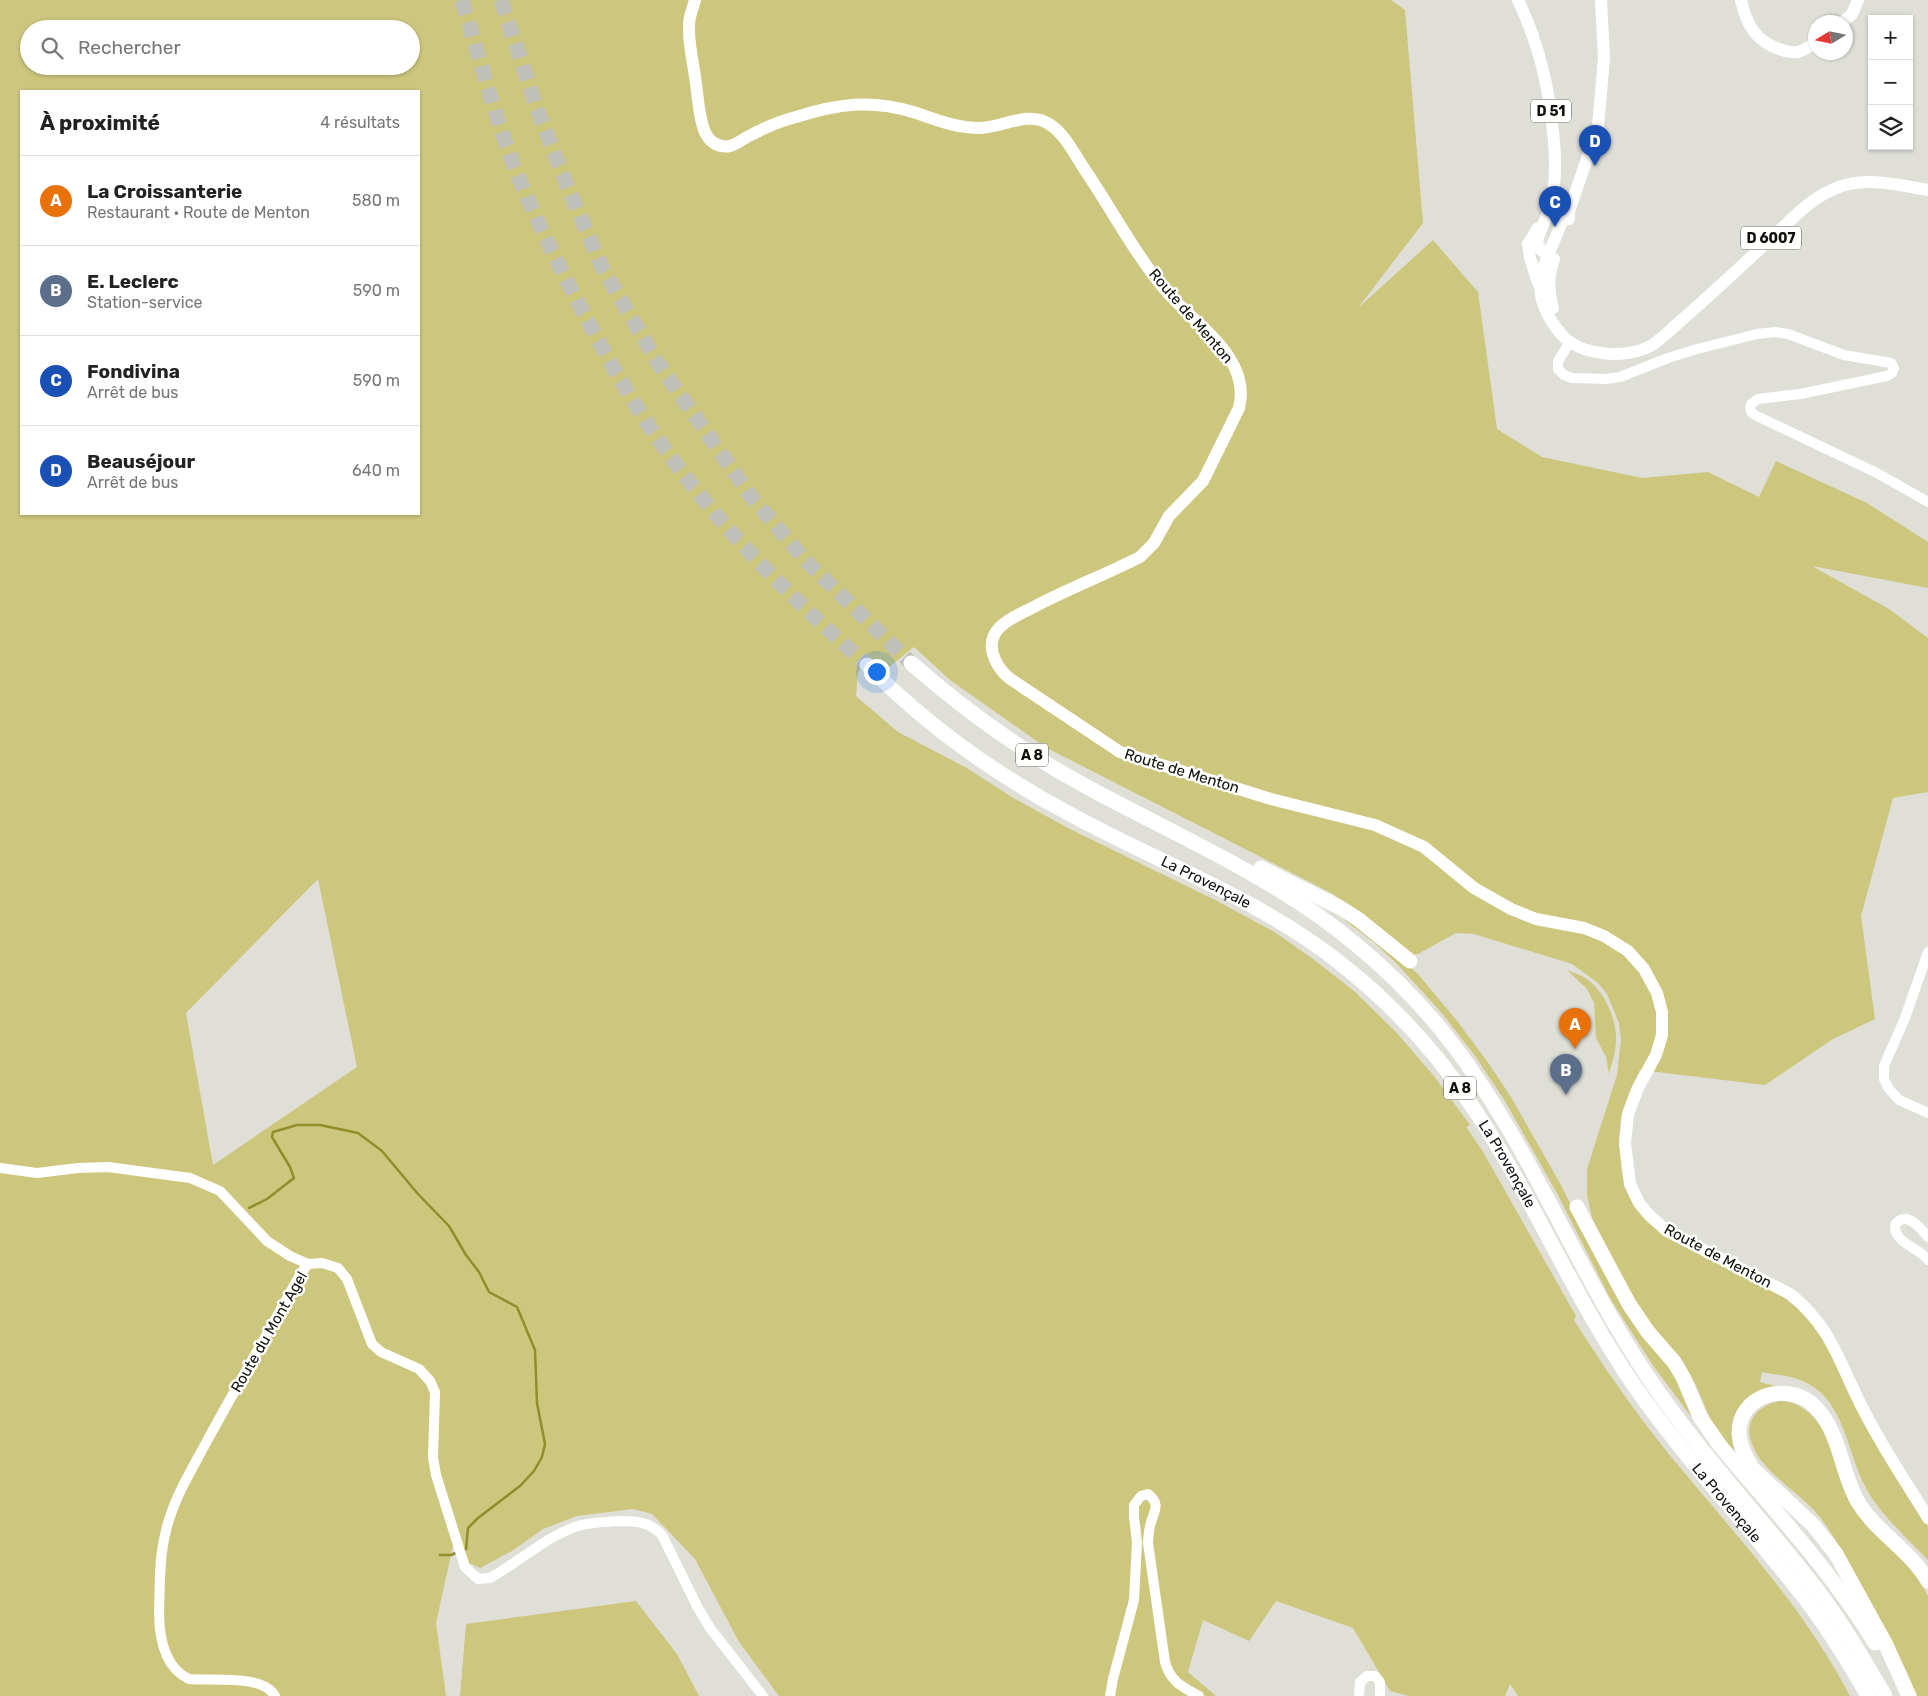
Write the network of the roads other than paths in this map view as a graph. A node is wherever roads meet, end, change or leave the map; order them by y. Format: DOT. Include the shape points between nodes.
graph roads {
  1 [pos="695,0"];
  2 [pos="1518,0"];
  3 [pos="1601,0"];
  4 [pos="1741,0"];
  5 [pos="1858,0"];
  6 [pos="1851,15"];
  7 [pos="1808,47"];
  8 [pos="1928,190"];
  9 [pos="1542,225"];
  10 [pos="1530,258"];
  11 [pos="1549,261"];
  12 [pos="1539,286"];
  13 [pos="1573,342"];
  14 [pos="1928,502"];
  15 [pos="910,663"];
  16 [pos="867,665"];
  17 [pos="1165,827"];
  18 [pos="1928,952"];
  19 [pos="1410,961"];
  20 [pos="1928,1113"];
  21 [pos="0,1168"];
  22 [pos="1577,1207"];
  23 [pos="1928,1237"];
  24 [pos="1928,1260"];
  25 [pos="308,1264"];
  26 [pos="1928,1518"];
  27 [pos="1928,1581"];
  28 [pos="275,1696"];
  29 [pos="763,1696"];
  30 [pos="1110,1696"];
  31 [pos="1199,1696"];
  32 [pos="1359,1696"];
  33 [pos="1380,1696"];
  34 [pos="1868,1696"];
  35 [pos="1885,1696"];
  36 [pos="1908,1696"];
  1 -- 26 [label="main road, Route de Menton" via="689,26 697,92 705,132 717,145 732,146 796,116 836,106 861,104 900,108 971,128 1039,119 1059,133 1157,280 1227,354 1239,378 1240,401 1203,480 1169,516 1150,549 1140,557 1018,615 999,628 992,647 997,667 1120,752 1271,799 1375,825 1424,847 1474,888 1511,909 1536,919 1584,928 1628,951 1644,969 1657,993 1662,1012 1662,1035 1656,1055 1628,1114 1627,1166 1630,1184 1639,1202 1667,1231 1790,1294 1818,1320 1863,1410"];
  2 -- 9 [label="main road, D 51" via="1546,79 1555,150 1554,184"];
  3 -- 11 [label="main road" via="1604,58 1598,127 1570,211 1563,219"];
  4 -- 7 [label="main road" via="1748,24 1772,47 1788,52"];
  5 -- 6 [label="main road"];
  8 -- 13 [label="main road, D 6007" via="1881,182 1856,182 1831,190 1803,209 1656,342 1637,352 1621,355 1600,353"];
  9 -- 10 [label="main road, D 51" via="1528,244"];
  9 -- 11 [label="main road, D 51" via="1537,244"];
  10 -- 11 [label="main road"];
  10 -- 12 [label="main road, D 51"];
  11 -- 12 [label="main road"];
  11 -- 13 [label="main road" via="1549,295 1555,314"];
  12 -- 13 [label="main road" via="1548,313 1561,334"];
  13 -- 14 [label="street" via="1558,361 1558,370 1572,378 1620,377 1668,358 1775,332 1844,355 1891,363 1894,368 1887,376 1758,399 1750,409 1759,417 1877,473"];
  15 -- 17 [label="highway, La Provençale / A 8" via="977,718 1037,759"];
  16 -- 34 [label="highway, La Provençale / A 8" via="911,706 986,763 1069,814 1263,911 1340,963 1405,1022 1440,1062 1479,1116 1631,1381 1684,1452 1814,1611"];
  17 -- 19 [label="highway" via="1243,858 1322,898 1358,919"];
  17 -- 35 [label="highway, La Provençale / A 8" via="1271,884 1317,914 1384,969 1434,1021 1495,1106 1610,1318 1648,1378 1684,1428 1840,1621"];
  18 -- 20 [label="street" via="1884,1066 1884,1079 1899,1100"];
  21 -- 25 [label="street" via="37,1173 108,1167 190,1178 220,1192 267,1241"];
  22 -- 36 [label="highway" via="1638,1319 1678,1370 1706,1427 1852,1608"];
  23 -- 24 [label="street" via="1903,1218 1895,1227 1897,1235"];
  25 -- 28 [label="street, Route du Mont Agel" via="179,1493 165,1534 161,1566 160,1640 172,1665 189,1679 257,1682"];
  25 -- 29 [label="street, Route du Mont Agel" via="322,1263 338,1268 347,1279 372,1344 381,1352 419,1369 430,1380 435,1392 433,1456 436,1475 466,1567 472,1575 478,1579 490,1578 576,1526 643,1522 662,1535 710,1628"];
  27 -- 36 [label="highway" via="1860,1504 1832,1436 1817,1410 1803,1398 1785,1393 1766,1395 1751,1404 1742,1416 1739,1433 1748,1461 1813,1525 1836,1554 1881,1635"];
  30 -- 31 [label="street" via="1134,1600 1137,1542 1134,1505 1141,1496 1148,1494 1156,1506 1148,1543 1165,1662 1180,1686"];
  32 -- 33 [label="street" via="1360,1682 1367,1676 1375,1676 1380,1682"];
}
